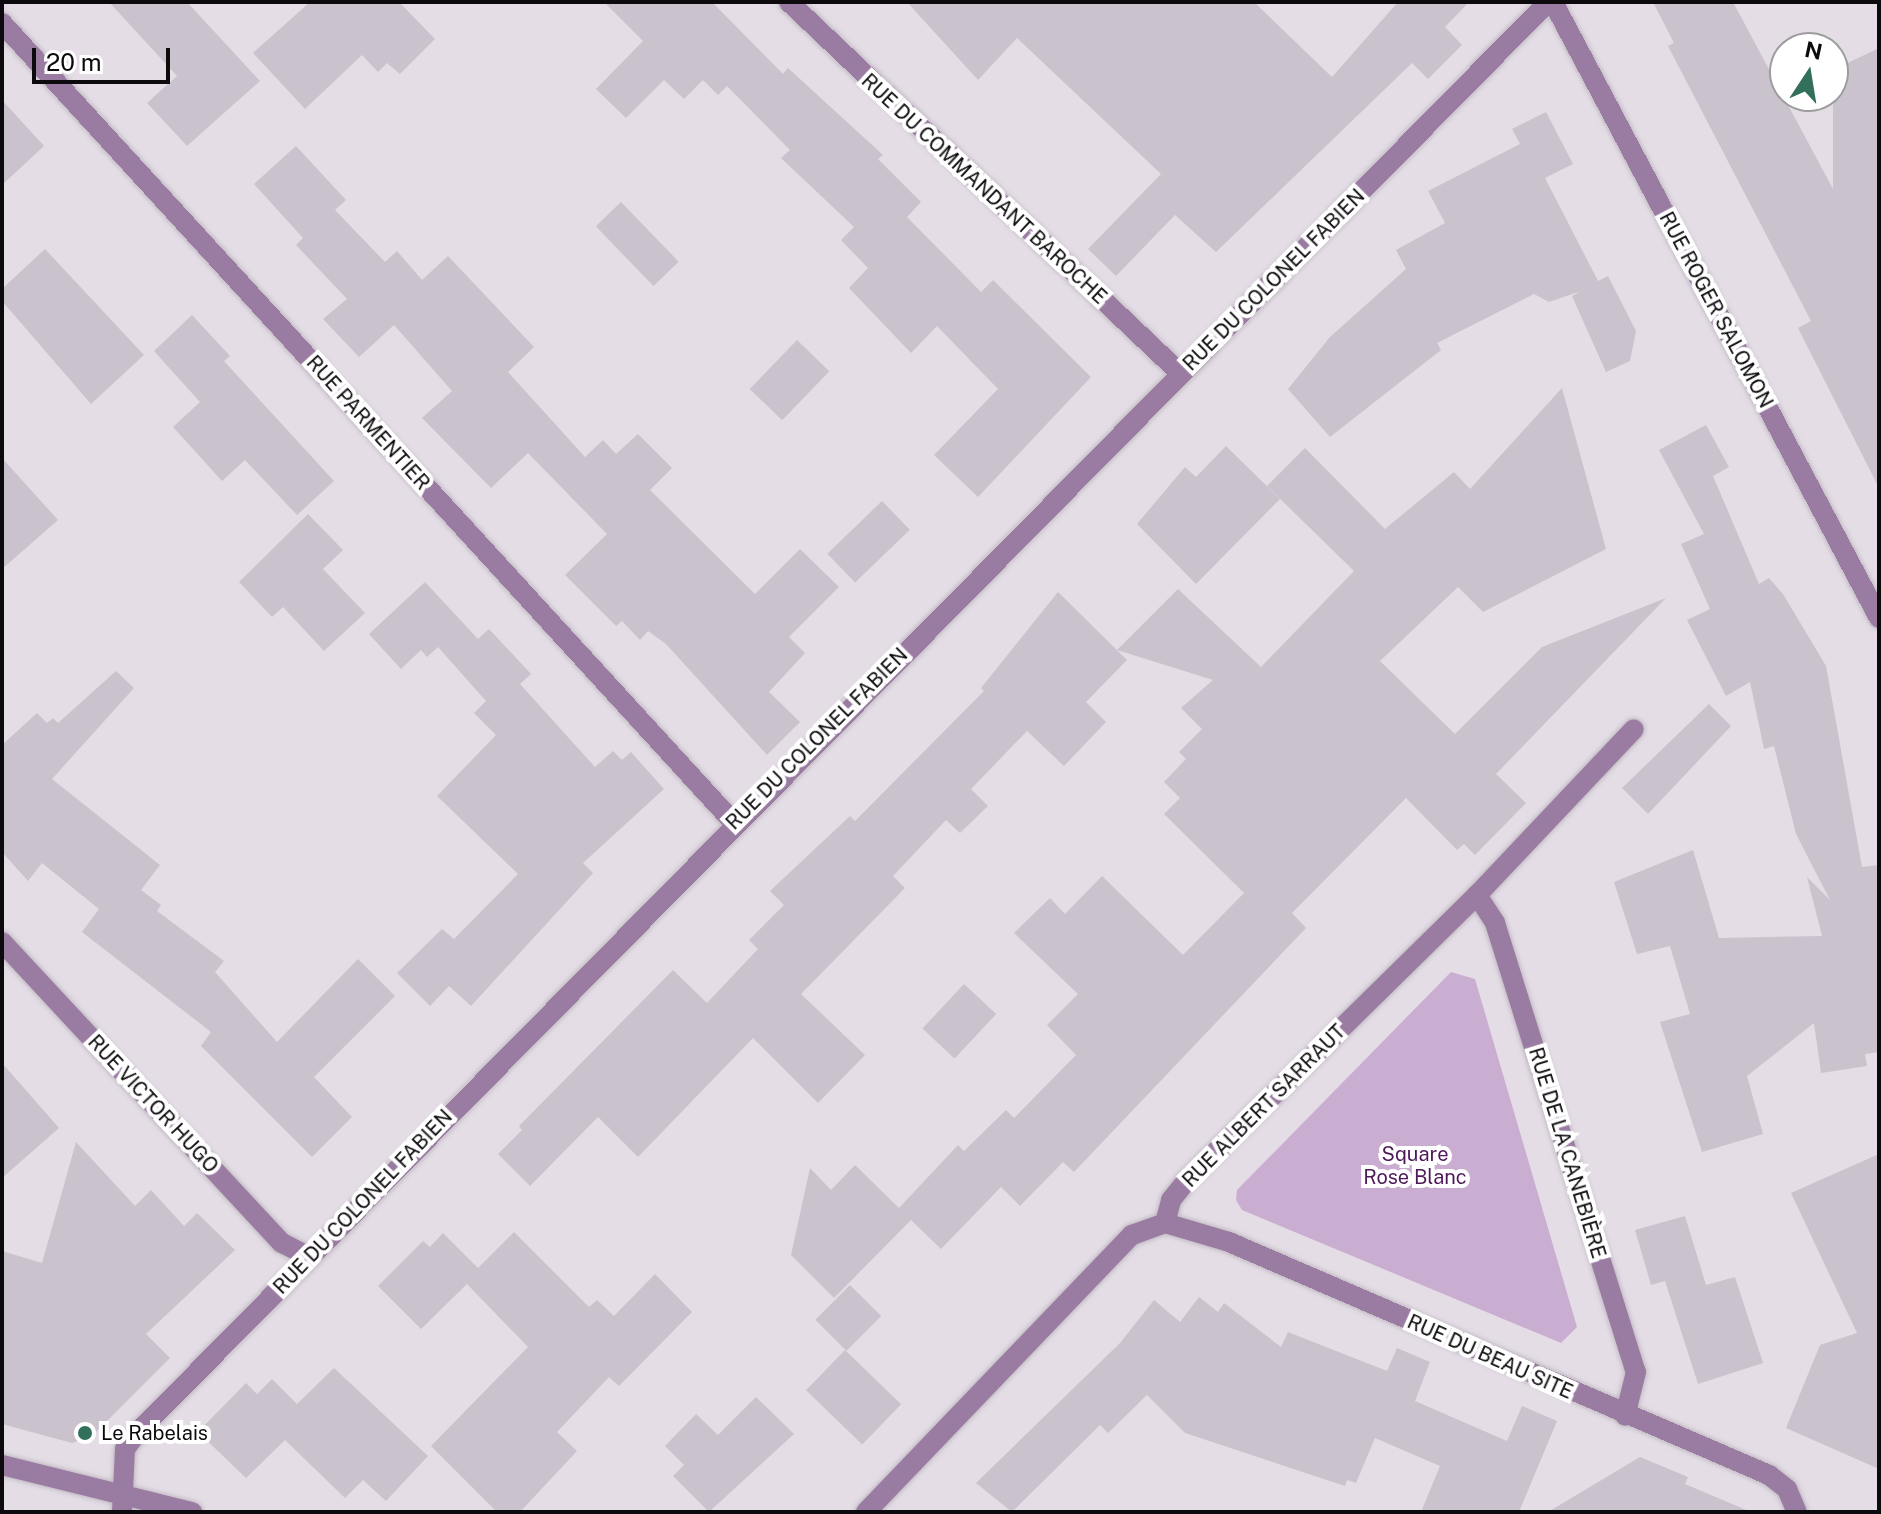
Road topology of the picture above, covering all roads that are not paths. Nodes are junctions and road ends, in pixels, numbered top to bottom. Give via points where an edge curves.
1 (789, 2) edge
2 (1550, 2) edge
3 (2, 23) edge
4 (1181, 374) junction
5 (1879, 618) edge
6 (1634, 729) dead end
7 (734, 823) junction
8 (1477, 895) junction
9 (2, 942) edge
10 (1165, 1223) junction
11 (309, 1257) junction
12 (1625, 1416) junction
13 (2, 1465) edge
14 (122, 1504) edge
15 (192, 1512) edge
16 (866, 1512) edge
17 (1797, 1512) edge

1 - 4 street, RUE DU COMMANDANT BAROCHE
2 - 4 street, RUE DU COLONEL FABIEN
2 - 5 street, RUE ROGER SALOMON
3 - 7 street, RUE PARMENTIER
4 - 7 street, RUE DU COLONEL FABIEN
6 - 8 street, RUE ALBERT SARRAUT
7 - 11 street, RUE DU COLONEL FABIEN
8 - 10 street, RUE ALBERT SARRAUT via 1187,1180 1171,1200
8 - 12 street, RUE DE LA CANEBIÈRE via 1495,923 1636,1372
9 - 11 street, RUE VICTOR HUGO via 282,1243
10 - 12 street, RUE DU BEAU SITE via 1229,1242
10 - 16 street via 1132,1235
11 - 14 street, RUE DU COLONEL FABIEN via 131,1441
12 - 17 street, RUE DU BEAU SITE via 1769,1475 1787,1489
13 - 14 street
14 - 15 street

